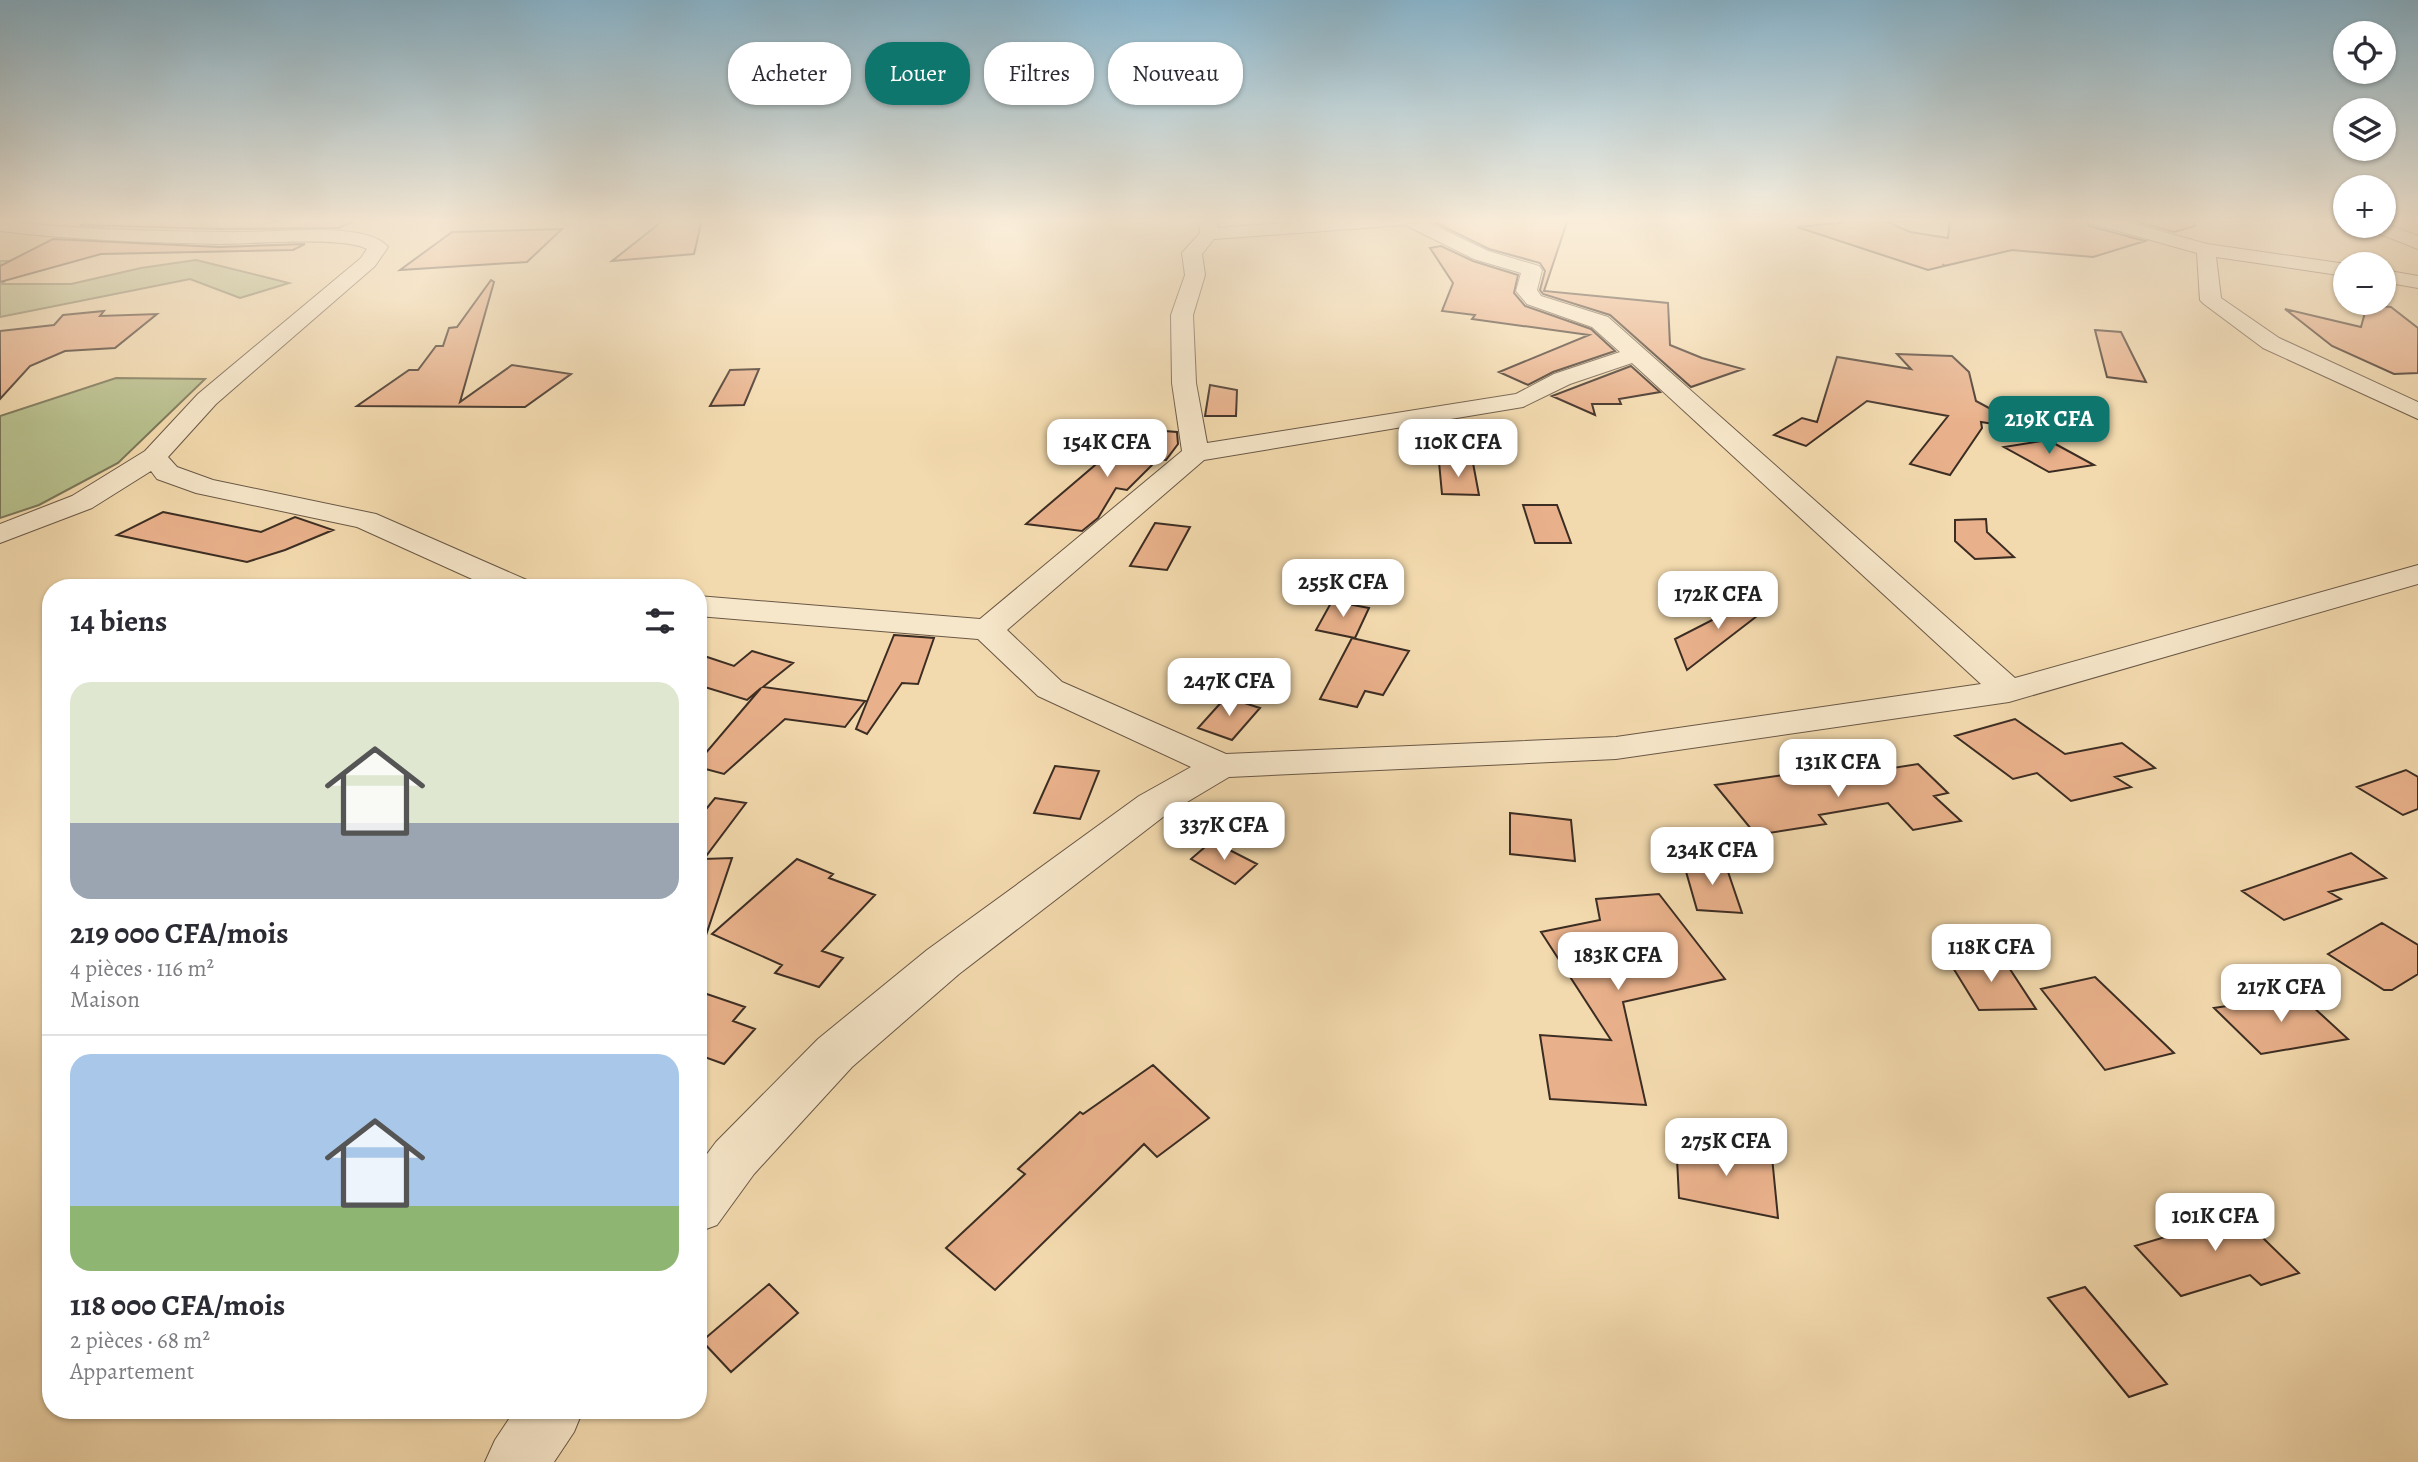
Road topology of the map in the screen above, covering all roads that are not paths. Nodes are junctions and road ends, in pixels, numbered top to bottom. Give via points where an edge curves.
1 (338, 287) edge
2 (1191, 287) edge
3 (1528, 287) edge
4 (2210, 287) edge
5 (1636, 354) junction
6 (2418, 411) edge
7 (1196, 453) junction
8 (154, 457) junction
9 (0, 534) edge
10 (2418, 574) edge
11 (498, 579) edge
12 (707, 607) edge
13 (987, 629) junction
14 (2009, 691) junction
15 (1222, 766) junction
16 (707, 1196) edge
17 (546, 1419) edge
18 (517, 1462) edge

1 - 8 street via 206,399
2 - 7 street via 1182,315 1184,383
3 - 5 street via 1534,300 1600,322
4 - 6 street via 2211,300 2271,343
5 - 7 street via 1562,379 1523,400
5 - 14 street
7 - 13 street
8 - 9 street via 82,502
8 - 11 street via 167,472 206,487 366,520
10 - 14 street
12 - 13 street
13 - 15 street via 1050,689
14 - 15 street via 1616,747
15 - 16 street via 1142,813 943,962 835,1053 735,1158
17 - 18 street

